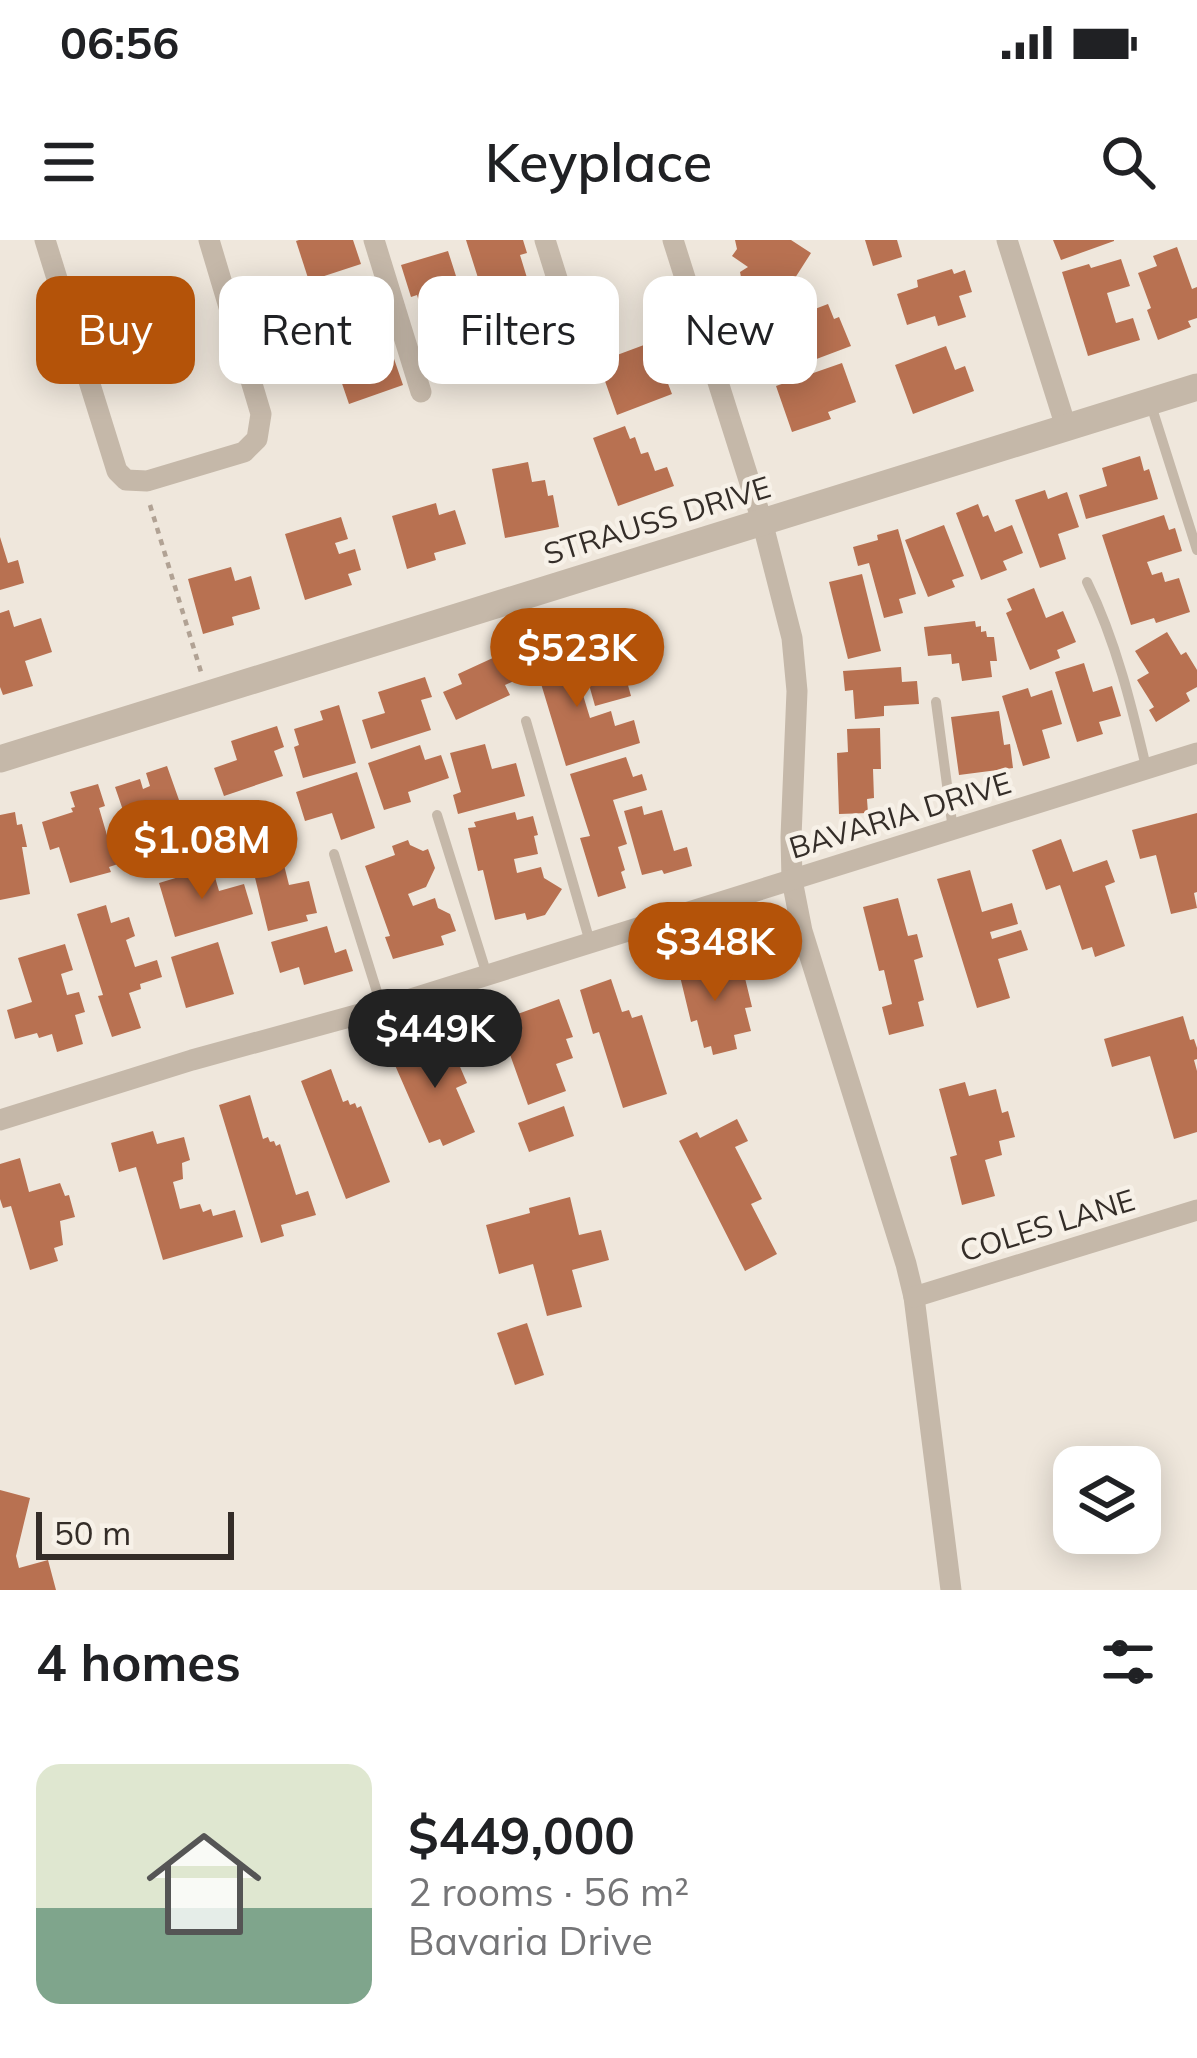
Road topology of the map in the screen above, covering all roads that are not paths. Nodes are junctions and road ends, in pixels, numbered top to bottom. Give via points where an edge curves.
1 (45, 240) edge
2 (209, 240) edge
3 (374, 240) edge
4 (545, 240) edge
5 (673, 240) edge
6 (1007, 240) edge
7 (556, 276) edge
8 (1197, 387) edge
9 (421, 392) dead end
10 (1150, 402) junction
11 (1066, 427) junction
12 (761, 521) junction
13 (1197, 550) edge
14 (1088, 582) dead end
15 (936, 702) dead end
16 (526, 721) dead end
17 (1197, 754) edge
18 (0, 759) edge
19 (1147, 771) junction
20 (437, 815) dead end
21 (953, 830) junction
22 (334, 854) dead end
23 (792, 880) junction
24 (590, 942) junction
25 (487, 975) junction
26 (382, 1008) junction
27 (0, 1120) edge
28 (1197, 1210) edge
29 (914, 1297) junction
30 (951, 1590) edge

1 - 2 street via 117,471 147,482 244,452 257,439 261,414
3 - 9 street
4 - 7 street
5 - 12 street
6 - 11 street
8 - 10 street, STRAUSS DRIVE
10 - 11 street, STRAUSS DRIVE
10 - 13 lane
11 - 12 street, STRAUSS DRIVE
12 - 18 street, STRAUSS DRIVE
12 - 23 street via 792,638
14 - 19 lane
15 - 21 lane
16 - 24 lane
17 - 19 street, BAVARIA DRIVE
19 - 21 street, BAVARIA DRIVE
20 - 25 lane
21 - 23 street, BAVARIA DRIVE
22 - 26 lane
23 - 24 street, BAVARIA DRIVE
23 - 29 street
24 - 25 street, BAVARIA DRIVE
25 - 26 street, BAVARIA DRIVE
26 - 27 street, BAVARIA DRIVE
28 - 29 street, COLES LANE
29 - 30 street

